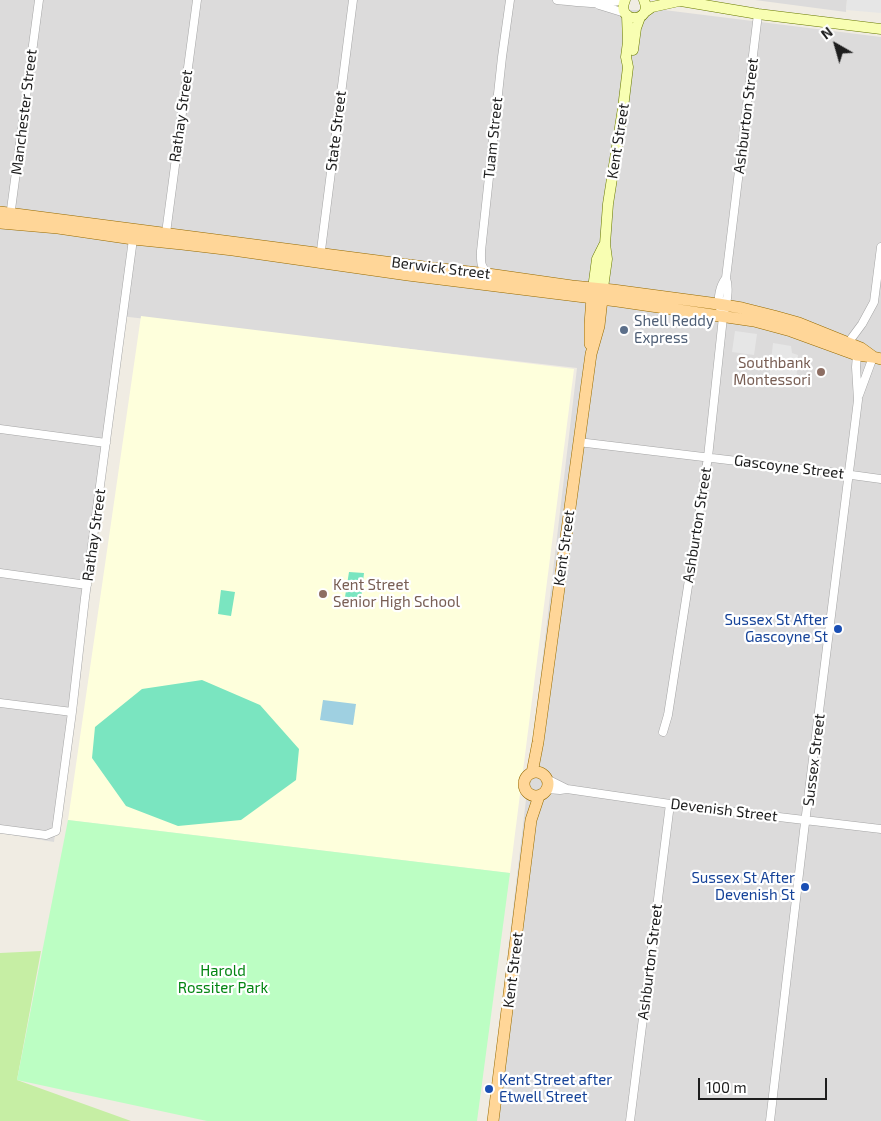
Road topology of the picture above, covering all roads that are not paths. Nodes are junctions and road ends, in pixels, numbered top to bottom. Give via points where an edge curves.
1 (38, 0) edge
2 (197, 0) edge
3 (353, 0) edge
4 (510, 0) edge
5 (557, 0) edge
6 (624, 0) edge
7 (644, 0) edge
8 (677, 1) edge
9 (592, 3) junction
10 (626, 14) junction
11 (642, 14) junction
12 (758, 14) junction
13 (881, 29) edge
14 (628, 68) junction
15 (5, 218) edge
16 (166, 233) junction
17 (133, 239) junction
18 (881, 247) edge
19 (320, 257) junction
20 (488, 274) junction
21 (598, 294) junction
22 (723, 309) junction
23 (848, 343) junction
24 (857, 355) junction
25 (877, 358) edge
26 (858, 400) junction
27 (0, 429) edge
28 (106, 442) junction
29 (578, 442) junction
30 (708, 457) junction
31 (849, 474) junction
32 (881, 479) edge
33 (0, 573) edge
34 (87, 585) junction
35 (0, 703) edge
36 (72, 712) junction
37 (663, 732) dead end
38 (540, 784) junction
39 (670, 804) junction
40 (806, 820) junction
41 (0, 829) edge
42 (881, 830) edge
43 (493, 1121) edge
44 (630, 1121) edge
45 (770, 1121) edge

1 - 15 street, Manchester Street
2 - 16 street, Rathay Street
3 - 19 street, State Street
4 - 20 street, Tuam Street via 481,251 482,268
5 - 9 street
6 - 9 street
6 - 10 main road, Kent Street
7 - 11 main road, Kent Street via 646,6
8 - 11 main road via 652,7
8 - 12 main road
9 - 10 street
10 - 11 main road via 634,18
10 - 14 main road, Kent Street
11 - 14 main road, Kent Street
12 - 13 main road
12 - 22 street, Ashburton Street via 726,278 722,284
14 - 21 main road, Kent Street via 604,244 597,259
15 - 16 main road, Berwick Street
15 - 17 main road, Berwick Street
16 - 19 main road, Berwick Street
17 - 19 main road, Berwick Street
17 - 28 street, Rathay Street
18 - 23 street via 874,302
19 - 20 main road, Berwick Street
19 - 21 main road, Berwick Street
20 - 21 main road, Berwick Street
21 - 22 main road, Berwick Street
21 - 29 main road, Kent Street via 599,326 590,354
22 - 23 main road, Berwick Street via 774,316
22 - 24 main road, Berwick Street
22 - 30 street, Ashburton Street
23 - 25 main road, Berwick Street
24 - 25 main road, Berwick Street
24 - 26 street, Sussex Street
25 - 26 street, Sussex Street
26 - 31 street, Sussex Street
27 - 28 street
28 - 34 street, Rathay Street
29 - 30 street, Gascoyne Street
29 - 38 main road, Kent Street via 538,742
30 - 31 street, Gascoyne Street
30 - 37 street, Ashburton Street
31 - 32 street, Gascoyne Street
31 - 40 street, Sussex Street
33 - 34 street
34 - 36 street, Rathay Street
35 - 36 street
36 - 41 street, Rathay Street via 56,831 46,835
38 - 39 street, Devenish Street via 560,790
38 - 43 main road, Kent Street via 531,820
39 - 40 street, Devenish Street
39 - 44 street, Ashburton Street
40 - 42 street, Devenish Street
40 - 45 street, Sussex Street

